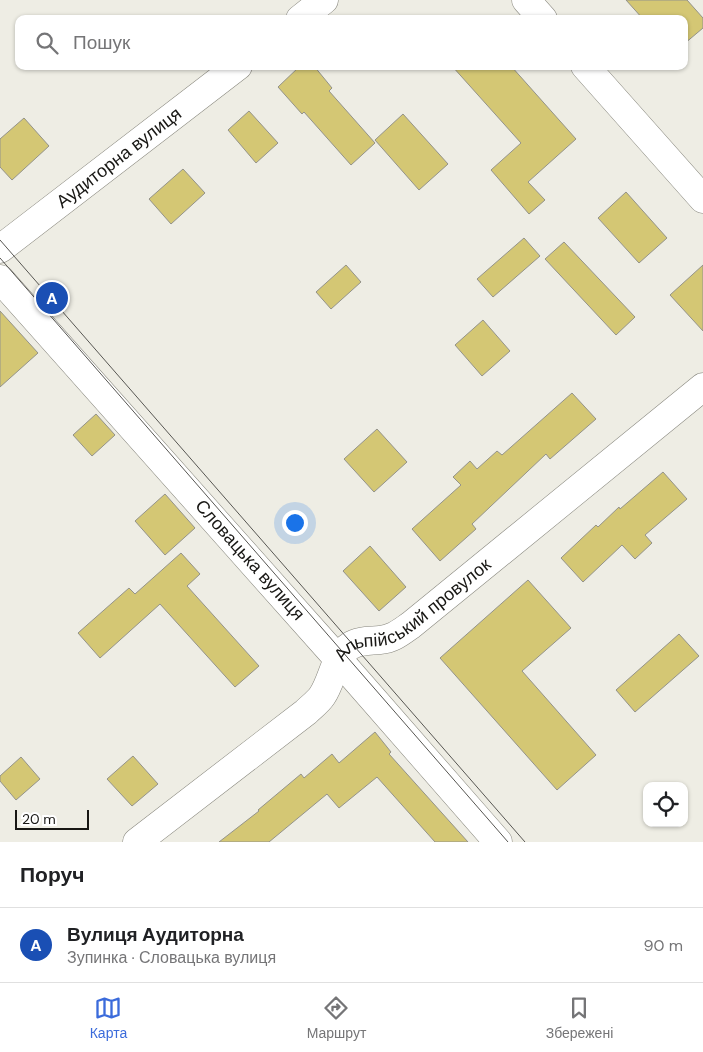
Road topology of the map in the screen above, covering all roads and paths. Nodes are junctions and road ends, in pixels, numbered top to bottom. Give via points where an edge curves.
1 (324, 0) edge
2 (526, 0) edge
3 (305, 15) edge
4 (539, 15) edge
5 (233, 70) edge
6 (589, 70) edge
7 (703, 199) edge
8 (0, 249) edge
9 (0, 279) edge
10 (703, 387) edge
11 (338, 659) junction
12 (138, 842) edge
13 (498, 842) edge

1 - 3 street
2 - 4 street
5 - 8 street, Аудиторна вулиця
6 - 7 street
9 - 11 street, Словацька вулиця
10 - 11 street, Альпійський провулок via 411,625 396,636 351,645
11 - 12 street, Альпійський провулок via 321,697 306,712
11 - 13 street, Словацька вулиця

